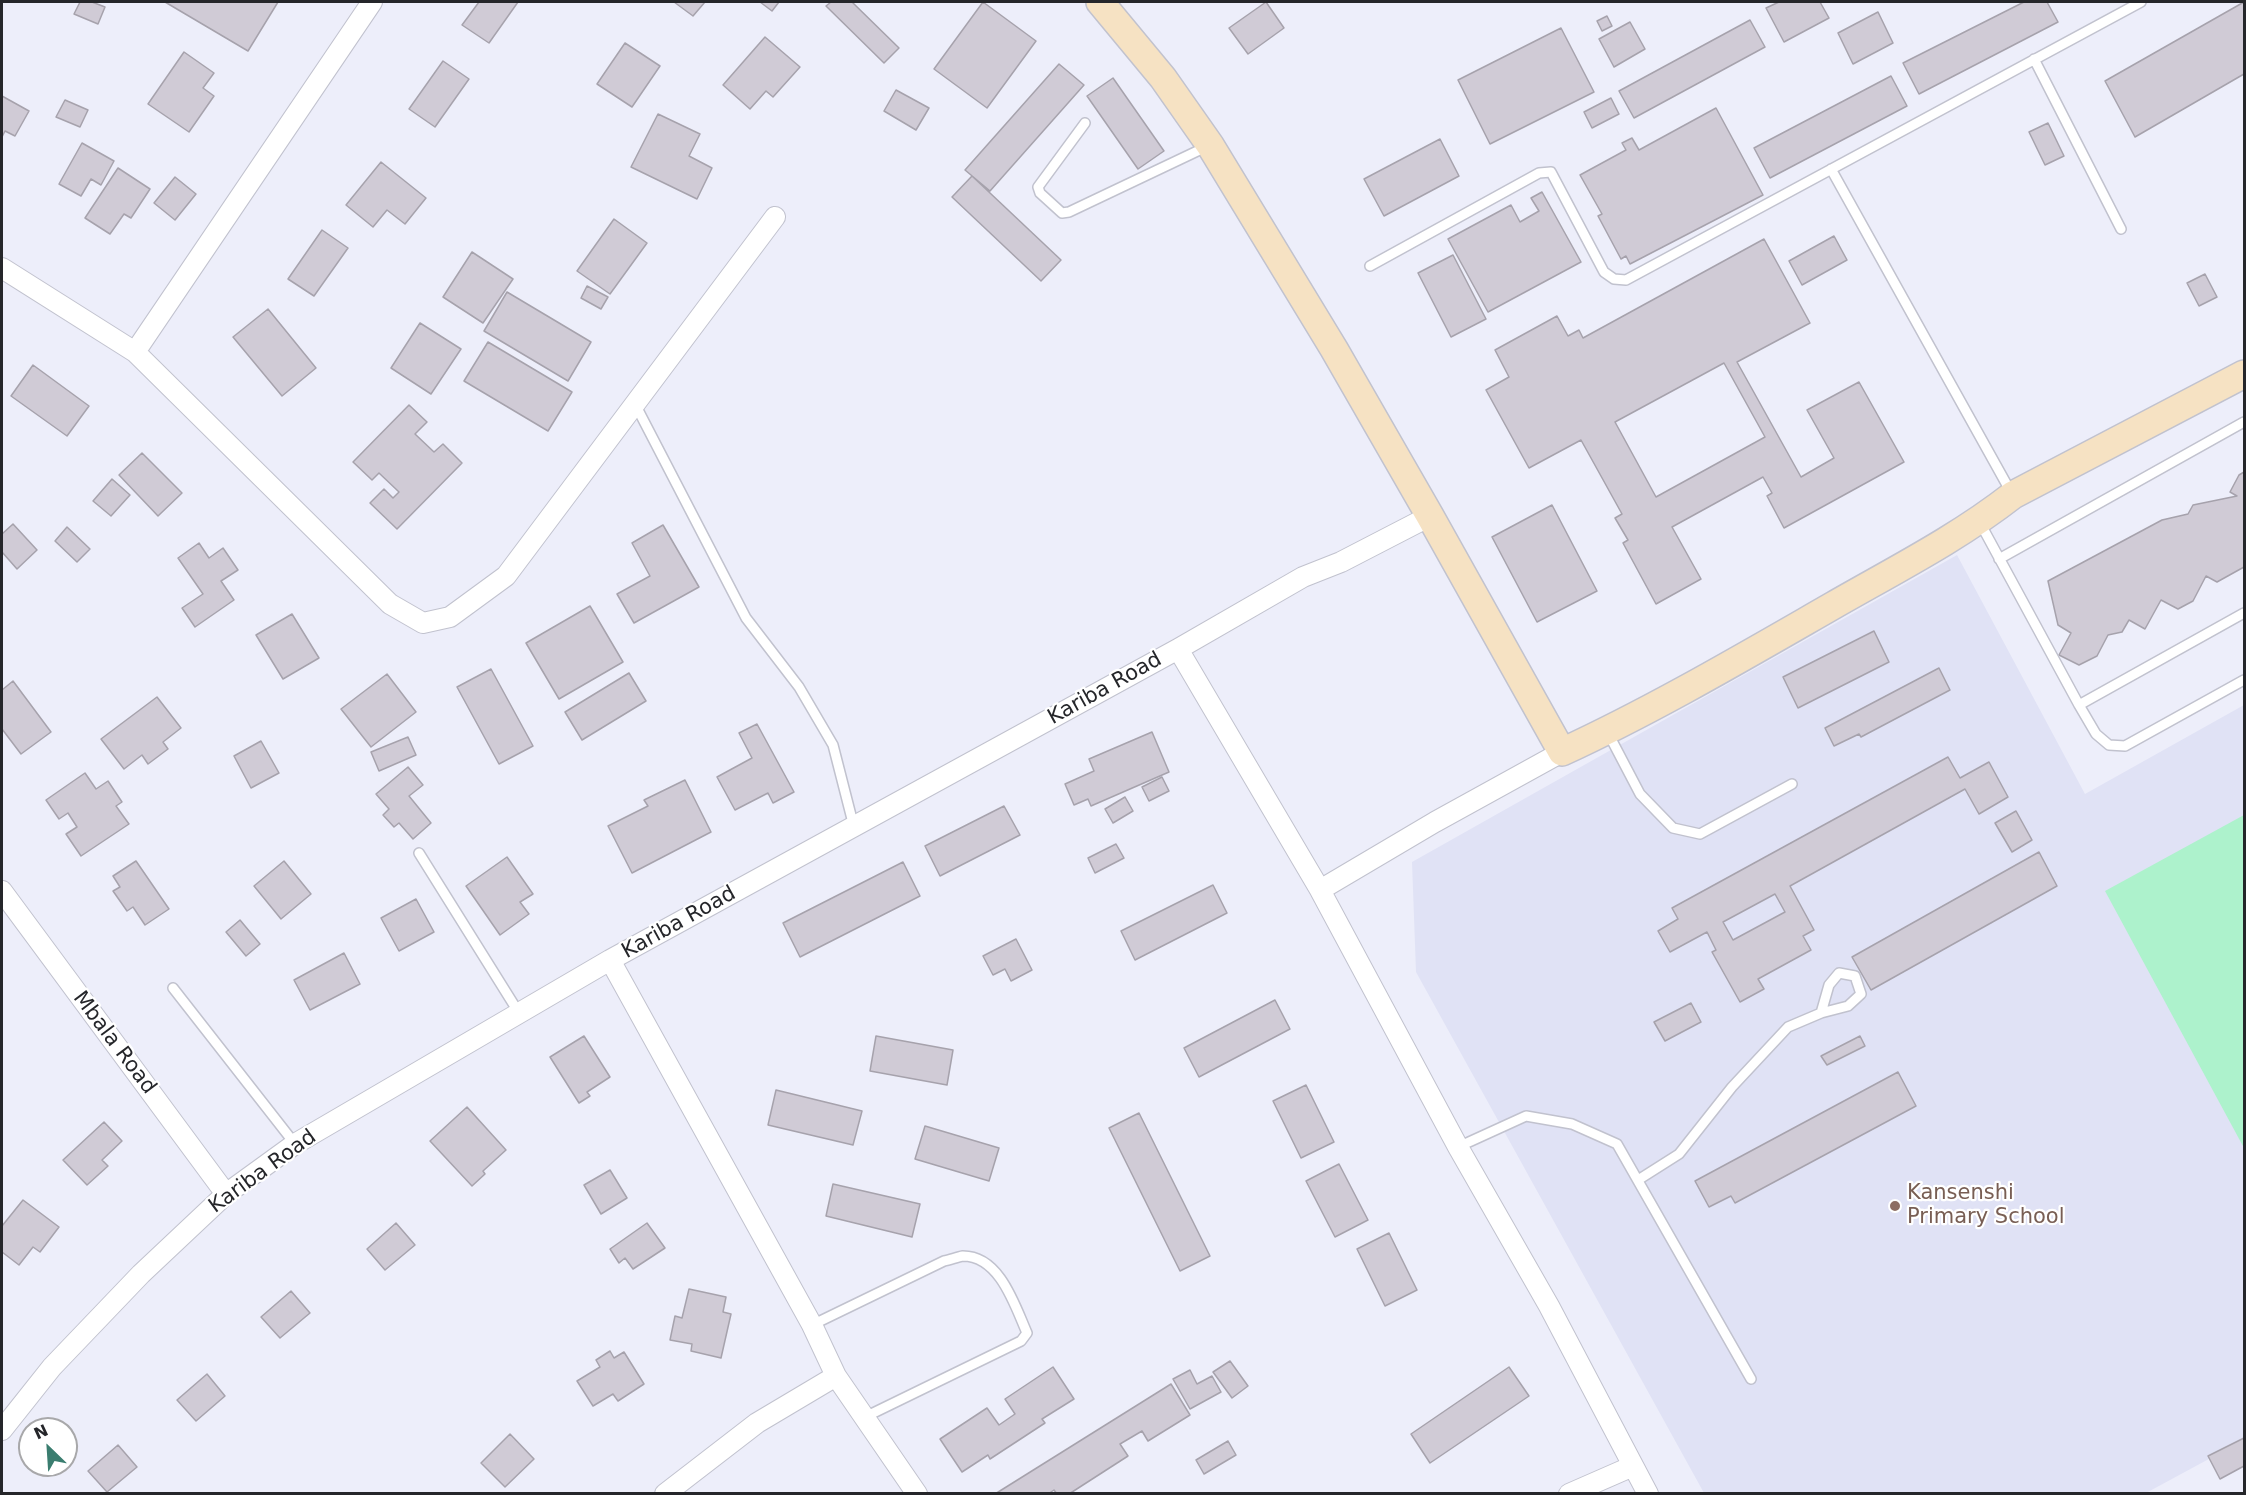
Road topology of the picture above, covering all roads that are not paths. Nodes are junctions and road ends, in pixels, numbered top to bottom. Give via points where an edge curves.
1 (372, 2) edge
2 (1100, 2) edge
3 (2141, 2) edge
4 (2034, 59) junction
5 (1085, 123) dead end
6 (1210, 145) junction
7 (1832, 169) junction
8 (775, 217) dead end
9 (2121, 229) dead end
10 (1370, 266) dead end
11 (2, 268) edge
12 (135, 352) junction
13 (2244, 374) edge
14 (635, 403) junction
15 (2244, 422) edge
16 (2013, 495) junction
17 (1430, 516) junction
18 (1979, 521) junction
19 (1999, 559) junction
20 (2244, 613) edge
21 (1178, 649) junction
22 (2244, 680) edge
23 (2079, 705) junction
24 (1607, 731) junction
25 (1562, 752) junction
26 (1792, 784) dead end
27 (854, 827) junction
28 (418, 853) dead end
29 (1320, 890) junction
30 (2, 891) edge
31 (610, 960) junction
32 (173, 988) dead end
33 (519, 1013) junction
34 (1821, 1013) junction
35 (295, 1144) junction
36 (1458, 1147) junction
37 (1638, 1180) junction
38 (226, 1194) junction
39 (812, 1325) junction
40 (836, 1376) junction
41 (1751, 1379) dead end
42 (865, 1417) junction
43 (2, 1430) edge
44 (1632, 1466) junction
45 (665, 1494) edge
46 (917, 1494) edge
47 (1569, 1494) edge
48 (1648, 1494) edge

1 - 12 street
2 - 6 street
3 - 4 lane
4 - 7 lane
4 - 9 lane
5 - 6 lane via 1038,187 1062,213
6 - 17 street
7 - 10 lane via 1626,280 1614,279 1604,272 1551,172 1539,173
7 - 16 lane
8 - 14 street
11 - 12 street
12 - 14 street via 390,604 423,623 450,617 506,576
13 - 16 street
14 - 27 lane via 746,618 799,687 833,745
15 - 19 lane
16 - 18 street
17 - 21 street, Kariba Road via 1303,578
17 - 25 street
18 - 19 lane
18 - 24 street
19 - 23 lane
20 - 23 lane
21 - 27 street, Kariba Road
21 - 29 street
22 - 23 lane via 2125,746 2109,746 2096,734
24 - 25 street
24 - 26 lane via 1640,794 1673,828 1700,834
25 - 29 street
27 - 31 street, Kariba Road
28 - 33 lane
29 - 36 street
30 - 38 street, Mbala Road
31 - 33 street, Kariba Road
31 - 39 street
32 - 35 lane
33 - 35 street, Kariba Road
34 - 34 lane via 1848,1006 1861,994 1855,976 1839,973 1828,985
34 - 37 lane via 1788,1027 1732,1087 1679,1154
35 - 38 street, Kariba Road
36 - 37 lane via 1526,1116 1572,1124 1617,1144
36 - 44 street via 1549,1306
37 - 41 lane
38 - 43 street, Kariba Road via 141,1274 52,1367
39 - 40 street
39 - 42 lane via 963,1256 995,1270 1006,1286 1027,1333 1025,1337
40 - 42 street
40 - 45 street via 757,1423
42 - 46 street
44 - 47 street
44 - 48 street

